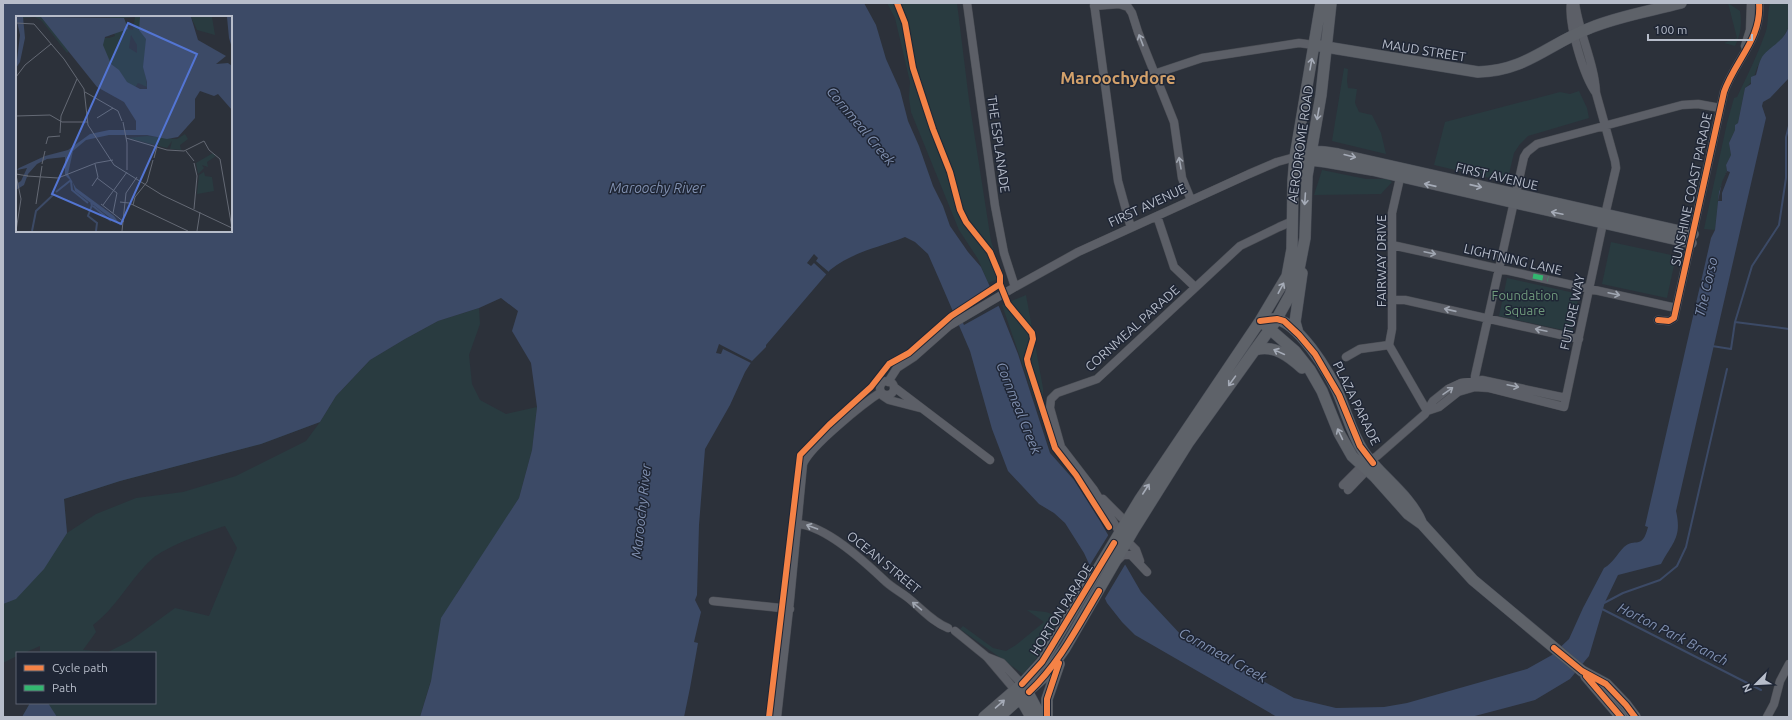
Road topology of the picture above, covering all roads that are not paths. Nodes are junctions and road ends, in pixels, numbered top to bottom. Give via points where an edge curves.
1 (968, 3) edge
2 (1321, 3) edge
3 (1331, 3) edge
4 (1571, 3) edge
5 (1575, 3) edge
6 (1751, 3) edge
7 (1759, 3) edge
8 (1673, 4) edge
9 (1094, 5) edge
10 (1649, 7) edge
11 (1577, 34) junction
12 (1314, 45) junction
13 (1326, 48) junction
14 (1744, 53) junction
15 (1154, 74) junction
16 (1720, 108) junction
17 (1606, 126) junction
18 (1310, 156) junction
19 (1295, 157) junction
20 (1400, 178) junction
21 (1514, 199) junction
22 (1191, 200) junction
23 (1157, 216) junction
24 (1604, 219) junction
25 (1293, 222) junction
26 (1131, 228) junction
27 (1692, 239) junction
28 (1392, 245) junction
29 (1302, 257) junction
30 (1499, 268) junction
31 (1015, 287) junction
32 (1195, 287) junction
33 (1589, 288) junction
34 (1392, 300) junction
35 (1676, 308) junction
36 (1488, 318) junction
37 (1277, 319) junction
38 (1658, 320) dead end
39 (1260, 321) junction
40 (1269, 330) junction
41 (1299, 335) junction
42 (1579, 339) junction
43 (1389, 345) junction
44 (1255, 350) junction
45 (1346, 357) dead end
46 (1475, 383) junction
47 (891, 384) junction
48 (1319, 385) junction
49 (882, 394) junction
50 (1566, 398) junction
51 (921, 408) junction
52 (1427, 411) junction
53 (990, 460) dead end
54 (1370, 463) junction
55 (1346, 487) dead end
56 (1095, 491) junction
57 (1126, 522) junction
58 (798, 524) junction
59 (1116, 539) junction
60 (1128, 542) junction
61 (1120, 557) junction
62 (713, 601) dead end
63 (790, 608) junction
64 (1085, 614) junction
65 (1069, 617) junction
66 (1065, 648) junction
67 (1789, 664) edge
68 (1582, 671) junction
69 (1022, 691) junction
70 (777, 717) edge
71 (984, 717) edge
72 (999, 717) edge
73 (1030, 717) edge
74 (1041, 717) edge
75 (1047, 717) edge
76 (1621, 717) edge
77 (1635, 717) edge
78 (1767, 717) edge

1 - 31 street, THE ESPLANADE via 995,206 1004,253
2 - 12 main road, AERODROME ROAD
3 - 13 main road, AERODROME ROAD
4 - 11 street via 1570,21
5 - 11 street
6 - 14 street, SUNSHINE COAST PARADE via 1750,30
7 - 14 street, SUNSHINE COAST PARADE via 1754,38
8 - 10 main road, MAUD STREET
15 -> 9 street via 1130,10 1119,4
9 - 26 street via 1118,181
10 - 11 main road, MAUD STREET
11 - 13 main road, MAUD STREET via 1524,63 1493,72 1478,72
11 - 17 street, FUTURE WAY via 1596,84 1596,93
12 - 13 main road, MAUD STREET
12 - 15 street, MAUD STREET via 1299,43 1211,56
19 -> 12 main road, AERODROME ROAD
13 -> 18 main road, AERODROME ROAD via 1321,96
14 - 16 street, SUNSHINE COAST PARADE via 1727,85
22 -> 15 street via 1182,178 1174,122
16 - 17 street via 1690,103
16 - 27 street, SUNSHINE COAST PARADE
17 - 21 street via 1537,144 1524,157
17 - 24 street, FUTURE WAY via 1616,168
18 - 19 main road, FIRST AVENUE
18 - 20 main road, FIRST AVENUE via 1326,162
18 -> 21 main road, FIRST AVENUE via 1338,154
18 -> 29 main road, AERODROME ROAD via 1306,181
19 - 22 street, FIRST AVENUE via 1272,164
19 - 25 main road, AERODROME ROAD
21 -> 20 main road, FIRST AVENUE
20 - 28 street, FAIRWAY DRIVE via 1392,212
21 - 24 main road, FIRST AVENUE
21 - 30 street
22 - 23 street, FIRST AVENUE
23 - 26 street, FIRST AVENUE
23 - 32 street via 1174,267
24 - 27 main road, FIRST AVENUE
24 - 33 street, FUTURE WAY
25 - 32 street, CORNMEAL PARADE via 1244,243
39 -> 25 main road, AERODROME ROAD via 1287,276
26 - 31 street, FIRST AVENUE via 1078,252
27 - 35 street, SUNSHINE COAST PARADE
28 -> 30 street, LIGHTNING LANE
28 - 34 street, FAIRWAY DRIVE
29 - 37 main road, AERODROME ROAD via 1292,289
29 - 41 main road via 1302,284 1295,322
30 - 33 street, LIGHTNING LANE
30 - 36 street
31 - 47 street, FIRST AVENUE via 944,330 914,358 899,367
32 - 56 street, CORNMEAL PARADE via 1097,379 1057,393 1050,401 1061,446
33 -> 35 street, LIGHTNING LANE
33 - 42 street, FUTURE WAY
36 -> 34 street via 1405,300
34 - 43 street, FAIRWAY DRIVE
35 - 38 street, SUNSHINE COAST PARADE via 1674,318 1669,321
42 -> 36 street
36 - 46 street
37 - 39 main road
37 - 40 main road, AERODROME ROAD
37 - 41 main road, PLAZA PARADE via 1286,322
39 - 40 main road, PLAZA PARADE
57 -> 39 main road, HORTON PARADE
40 - 44 main road, HORTON PARADE
40 - 48 main road, PLAZA PARADE via 1299,356
41 - 54 main road, PLAZA PARADE via 1315,354 1333,383 1353,432
42 - 50 street, FUTURE WAY
43 - 45 street via 1360,349
43 - 52 street
48 -> 44 main road via 1301,366 1284,354 1269,348
44 -> 60 main road, HORTON PARADE via 1188,443
46 -> 50 street via 1482,380
46 - 50 street, FUTURE WAY via 1564,407
46 - 52 street via 1461,383 1448,390 1433,401
47 - 49 street via 890,394
47 - 49 street via 881,383
47 - 51 street
54 -> 48 main road, PLAZA PARADE via 1347,448
49 - 51 street via 889,400
49 - 58 street via 860,406 805,460
51 - 53 street
52 - 54 street
54 - 55 street
54 - 68 main road, PLAZA PARADE via 1408,514 1422,524 1473,580
56 - 57 street, CORNMEAL PARADE
56 - 59 street, CORNMEAL PARADE
57 - 59 main road, HORTON PARADE
57 - 60 main road
58 - 63 street
69 -> 58 street, OCEAN STREET via 987,657 916,606 826,533 812,526
59 - 60 main road
59 - 65 main road, HORTON PARADE
60 - 61 main road, HORTON PARADE
60 - 61 street via 1136,550 1144,569 1132,555
61 - 64 main road, HORTON PARADE
62 - 63 street
63 - 70 street
64 - 65 main road
64 - 66 main road, HORTON PARADE
65 - 69 main road, HORTON PARADE
66 - 69 main road, HORTON PARADE via 1046,675
66 - 75 main road via 1049,692
67 - 78 street
68 - 76 main road, PLAZA PARADE
68 - 77 main road, PLAZA PARADE via 1606,684
71 -> 69 main road
69 - 72 main road
69 - 73 main road
69 - 74 main road

